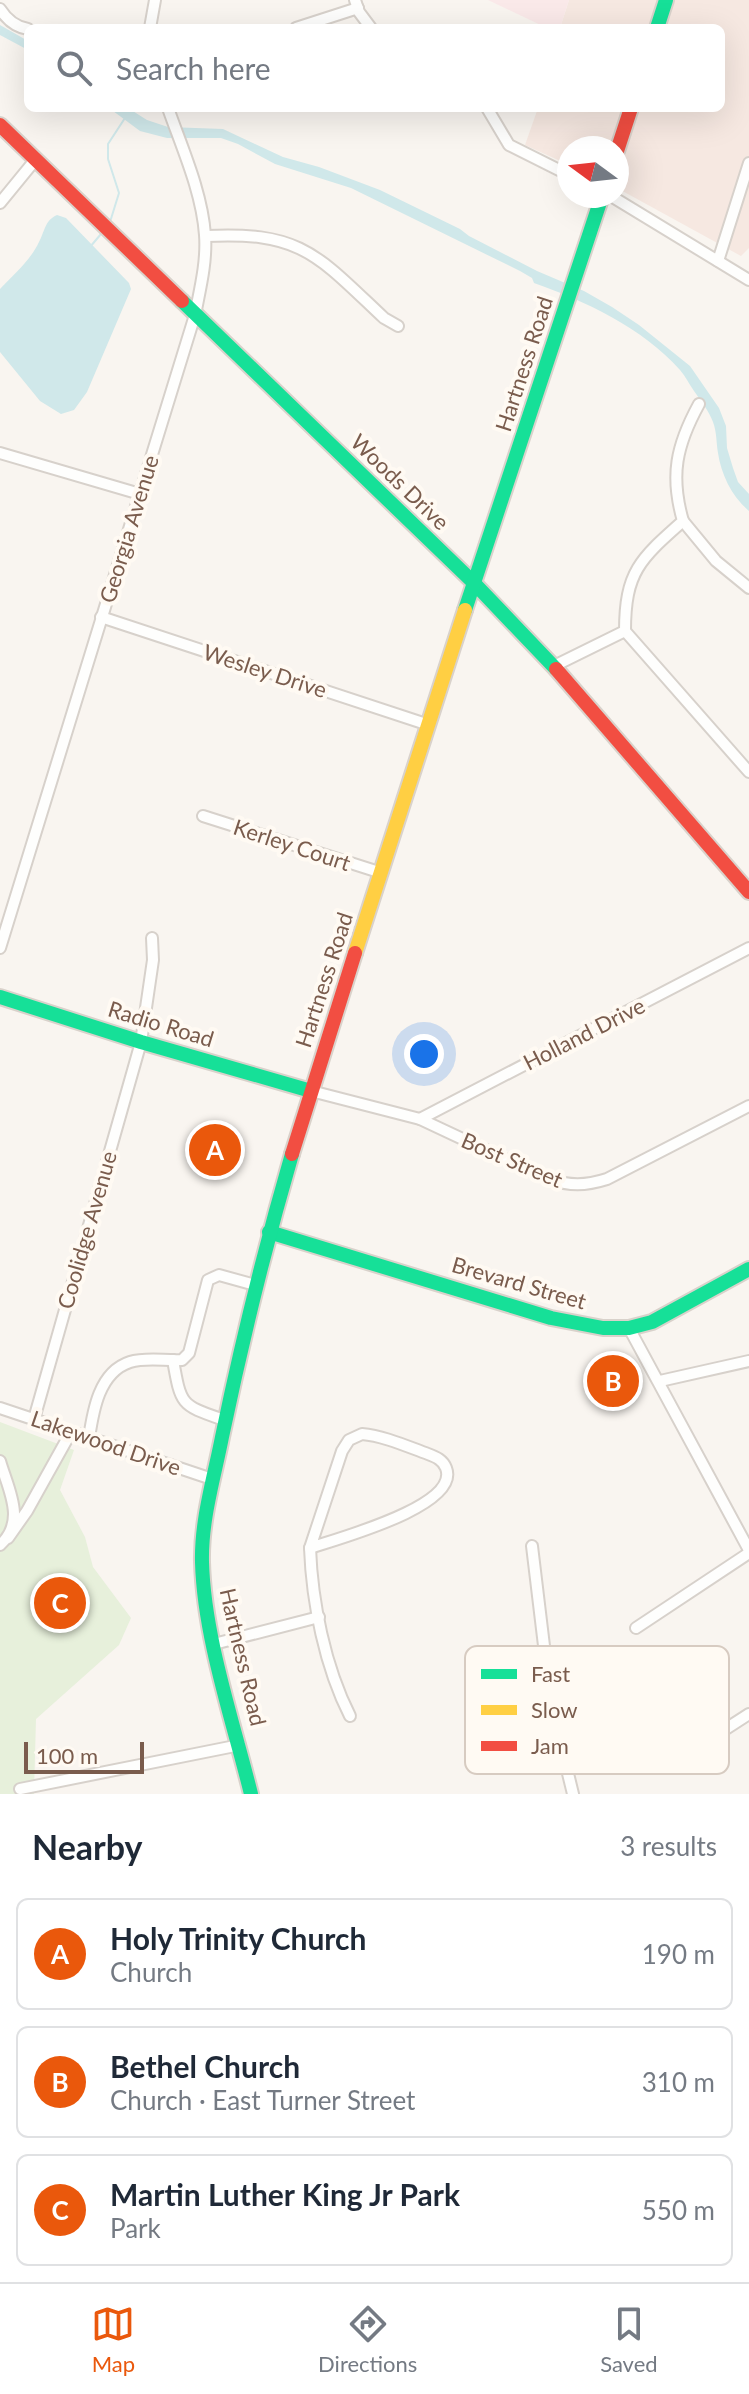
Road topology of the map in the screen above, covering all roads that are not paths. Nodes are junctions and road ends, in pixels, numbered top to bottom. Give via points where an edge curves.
1 (155, 0) edge
2 (666, 0) edge
3 (356, 4) edge
4 (0, 9) edge
5 (151, 24) edge
6 (306, 24) edge
7 (368, 24) edge
8 (658, 24) edge
9 (24, 28) edge
10 (169, 112) edge
11 (489, 112) edge
12 (630, 112) edge
13 (0, 125) edge
14 (622, 136) edge
15 (36, 159) junction
16 (749, 163) edge
17 (557, 169) edge
18 (0, 203) edge
19 (629, 207) edge
20 (598, 208) edge
21 (206, 236) junction
22 (718, 261) junction
23 (749, 280) edge
24 (195, 315) junction
25 (398, 326) dead end
26 (699, 404) dead end
27 (0, 453) edge
28 (140, 494) junction
29 (683, 521) junction
30 (474, 583) junction
31 (749, 588) edge
32 (101, 617) junction
33 (625, 631) junction
34 (554, 666) junction
35 (429, 725) junction
36 (749, 772) edge
37 (203, 816) dead end
38 (382, 873) junction
39 (749, 892) edge
40 (152, 938) dead end
41 (0, 948) edge
42 (749, 948) edge
43 (0, 997) edge
44 (141, 1042) junction
45 (311, 1091) junction
46 (749, 1106) edge
47 (420, 1119) junction
48 (269, 1232) junction
49 (749, 1269) edge
50 (255, 1285) junction
51 (629, 1328) junction
52 (173, 1360) junction
53 (749, 1361) edge
54 (660, 1381) junction
55 (0, 1408) edge
56 (34, 1419) junction
57 (224, 1420) junction
58 (71, 1432) junction
59 (89, 1438) junction
60 (0, 1461) edge
61 (212, 1479) junction
62 (8, 1488) junction
63 (35, 1496) junction
64 (4, 1541) edge
65 (532, 1546) dead end
66 (310, 1548) junction
67 (749, 1551) edge
68 (319, 1617) junction
69 (636, 1628) dead end
70 (214, 1644) junction
71 (544, 1646) edge
72 (749, 1714) edge
73 (350, 1716) dead end
74 (729, 1727) edge
75 (240, 1745) junction
76 (568, 1774) edge
77 (20, 1789) dead end
78 (251, 1794) edge
79 (573, 1794) edge

1 - 5 street
2 - 8 street
3 - 6 street
3 - 7 street
4 - 9 street via 7,20
10 - 21 street, Georgia Avenue
11 - 17 street via 509,145
12 - 14 street
13 - 15 street, Woods Drive
15 - 18 street
15 - 24 street, Woods Drive
16 - 22 street
19 - 22 street
20 - 30 street, Hartness Road
21 - 24 street, Georgia Avenue
21 - 25 street via 267,237 312,253
22 - 23 street
24 - 28 street, Georgia Avenue
24 - 30 street, Woods Drive
26 - 29 street via 675,468
27 - 28 street
28 - 32 street, Georgia Avenue
29 - 31 street via 716,561
29 - 33 street via 648,551 630,582
30 - 34 street, Woods Drive
30 - 35 street, Hartness Road
32 - 35 street, Wesley Drive
32 - 41 street, Georgia Avenue
33 - 34 street
33 - 36 street
34 - 39 street, Woods Drive
35 - 38 street, Hartness Road
37 - 38 street, Kerley Court
38 - 45 street, Hartness Road
40 - 44 street, Coolidge Avenue
42 - 47 street, Holland Drive
43 - 44 street, Radio Road
44 - 45 street, Radio Road
44 - 56 street, Coolidge Avenue
45 - 47 street, Bost Street
45 - 48 street, Hartness Road
46 - 47 street, Bost Street via 588,1185 548,1179
48 - 50 street, Hartness Road
48 - 51 street, Brevard Street via 564,1321
49 - 51 street, Brevard Street via 652,1322
50 - 52 street via 211,1277 189,1353
50 - 57 street, Hartness Road
51 - 54 street
52 - 57 street via 184,1403
52 - 59 street via 122,1366 95,1401
53 - 54 street
54 - 67 street
55 - 56 street, Lakewood Drive
56 - 58 street, Lakewood Drive
57 - 61 street, Hartness Road
58 - 59 street, Lakewood Drive
58 - 63 street
59 - 61 street, Lakewood Drive
60 - 62 street
61 - 70 street, Hartness Road via 202,1562
62 - 63 street
62 - 64 street via 15,1509
63 - 64 street
65 - 71 street
66 - 66 street via 403,1516 447,1485 444,1463 375,1436 349,1440 332,1474
66 - 68 street
67 - 69 street
68 - 70 street
68 - 73 street via 338,1692
70 - 75 street, Hartness Road
72 - 74 street
75 - 77 street
75 - 78 street, Hartness Road
76 - 79 street

